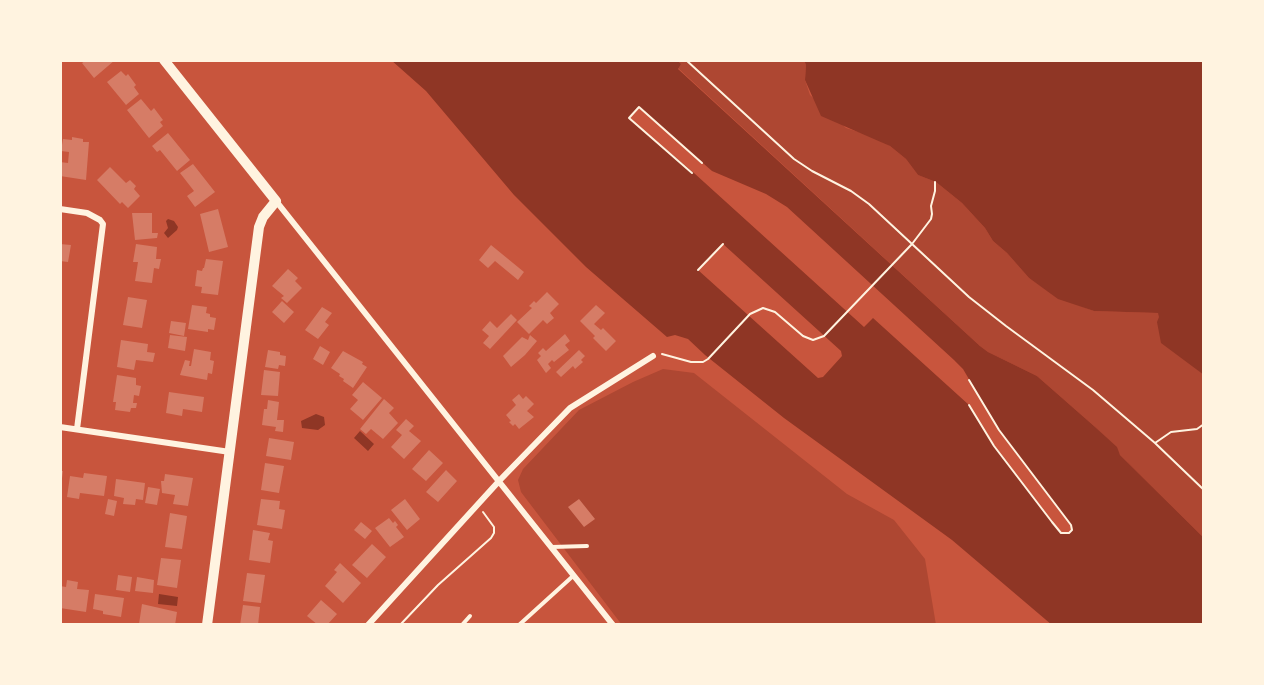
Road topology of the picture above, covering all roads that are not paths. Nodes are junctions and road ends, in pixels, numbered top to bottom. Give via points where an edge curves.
1 (164, 60) edge
2 (276, 201) junction
3 (60, 208) edge
4 (653, 356) road end
5 (60, 427) edge
6 (77, 429) junction
7 (230, 452) junction
8 (500, 480) junction
9 (587, 546) dead end
10 (551, 547) junction
11 (574, 575) junction
12 (470, 616) dead end
13 (207, 625) edge
14 (368, 625) edge
15 (462, 625) edge
16 (519, 625) edge
17 (613, 625) edge

1 - 2 main road
2 - 7 main road via 259,227
2 - 8 street
3 - 6 street via 87,213 103,224
4 - 8 street via 570,408
5 - 6 street
6 - 7 street
7 - 13 main road
8 - 10 street
8 - 14 street
9 - 10 lane
10 - 11 street
11 - 16 lane
11 - 17 street
12 - 15 lane

